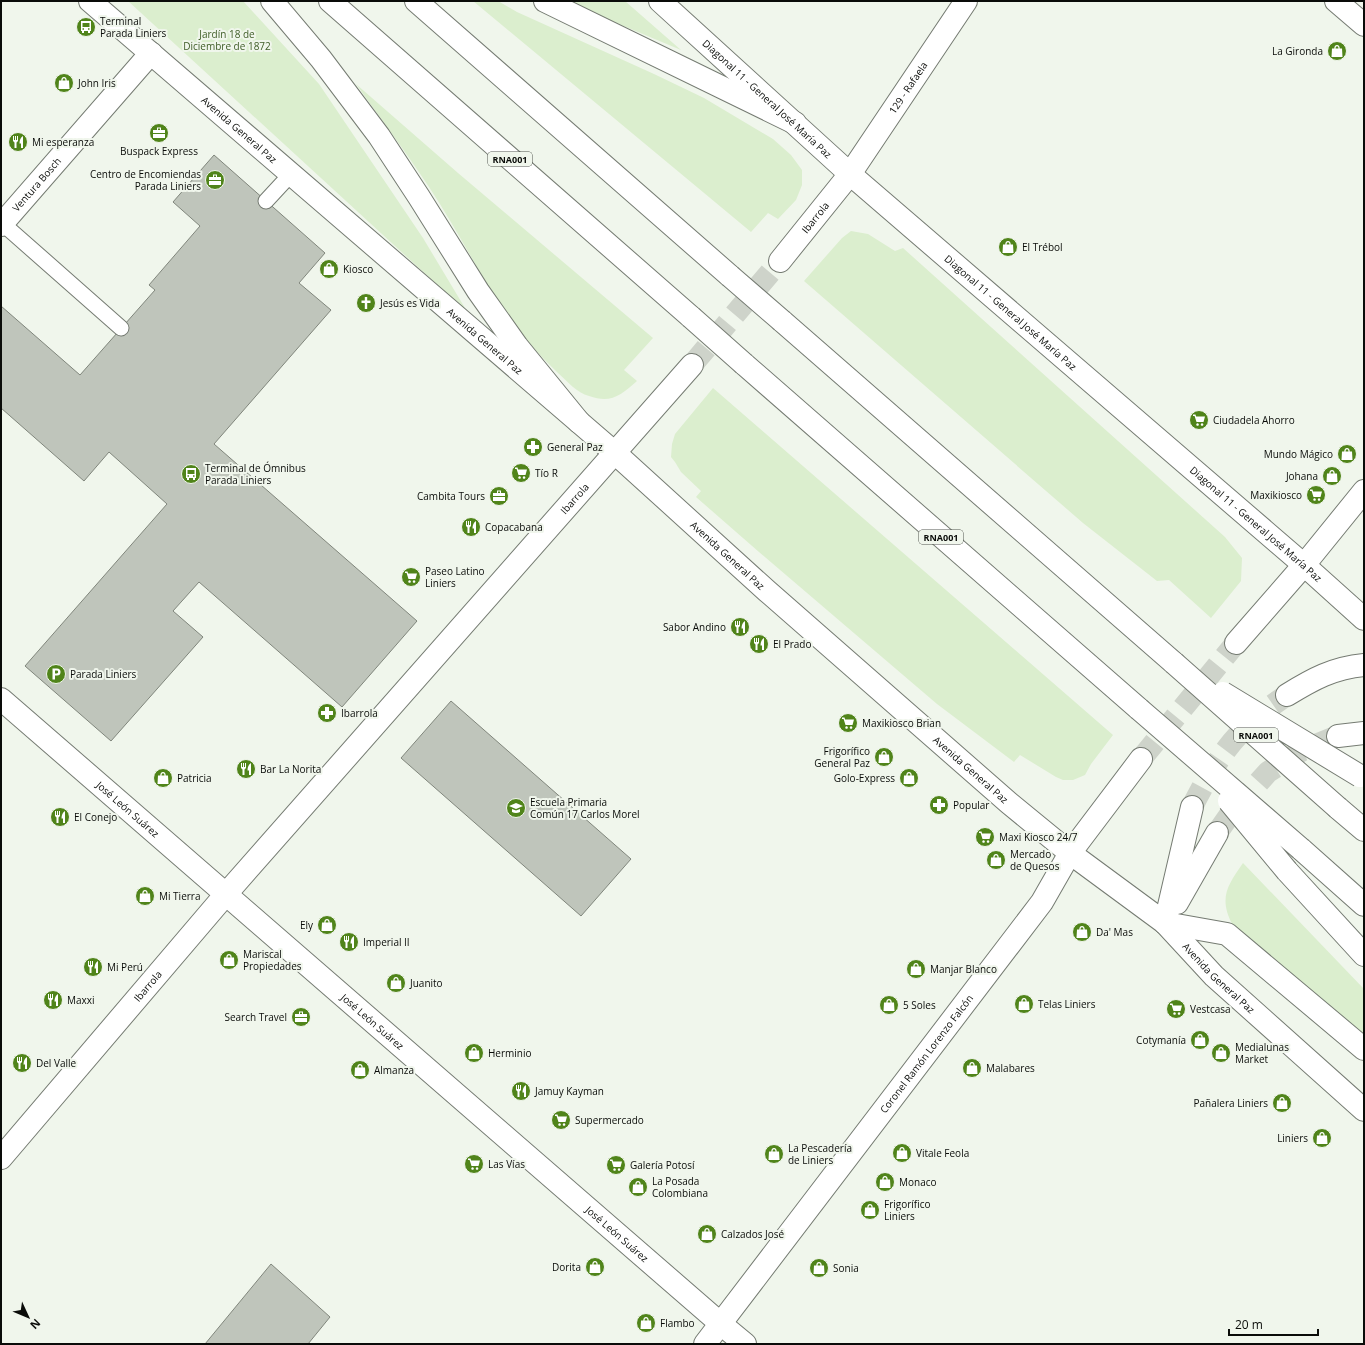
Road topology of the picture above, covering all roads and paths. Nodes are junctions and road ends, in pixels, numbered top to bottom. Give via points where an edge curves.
1 (90, 1) edge
2 (272, 1) edge
3 (330, 1) edge
4 (416, 1) edge
5 (545, 1) edge
6 (660, 1) edge
7 (966, 1) edge
8 (1336, 1) edge
9 (1364, 25) edge
10 (151, 53) junction
11 (795, 123) junction
12 (291, 174) junction
13 (850, 174) junction
14 (266, 202) dead end
15 (2, 224) edge
16 (780, 261) tunnel mouth
17 (121, 328) dead end
18 (692, 365) tunnel mouth
19 (579, 422) junction
20 (614, 453) junction
21 (1364, 491) edge
22 (1304, 565) junction
23 (1364, 619) edge
24 (1236, 643) tunnel mouth
25 (1172, 661) junction
26 (1364, 665) edge
27 (1287, 695) tunnel mouth
28 (1, 699) edge
29 (1364, 733) edge
30 (1338, 736) tunnel mouth
31 (1190, 753) junction
32 (1141, 759) tunnel mouth
33 (1362, 778) edge
34 (1192, 807) tunnel mouth
35 (1364, 830) edge
36 (1217, 833) tunnel mouth
37 (1070, 853) junction
38 (226, 894) junction
39 (1364, 904) edge
40 (1165, 923) junction
41 (1364, 956) edge
42 (1364, 1048) edge
43 (1364, 1110) edge
44 (1, 1158) edge
45 (721, 1324) junction
46 (705, 1344) edge
47 (745, 1344) edge

1 - 10 main road, Avenida General Paz
2 - 19 main road via 321,59 379,136 478,291 517,346
3 - 31 main road, RNA001, bridge
4 - 25 main road, RNA001, bridge
5 - 11 main road
6 - 11 main road, Diagonal 11 - General José María Paz
7 - 13 main road, 129 - Rafaela
8 - 9 main road
10 - 12 main road, Avenida General Paz
10 - 15 main road, Ventura Bosch
11 - 13 main road, Diagonal 11 - General José María Paz
12 - 14 lane
12 - 19 main road, Avenida General Paz
13 - 16 main road, Ibarrola
13 - 22 main road, Diagonal 11 - General José María Paz
15 - 17 lane
18 - 20 main road, Ibarrola
19 - 20 main road, Avenida General Paz
20 - 37 main road, Avenida General Paz via 767,591 1009,803
20 - 38 main road, Ibarrola
21 - 22 main road
22 - 23 main road, Diagonal 11 - General José María Paz
22 - 24 main road
25 - 33 main road, bridge
25 - 35 main road, RNA001, bridge
26 - 27 main road via 1349,666 1316,677
28 - 38 main road, José León Suárez
29 - 30 main road
31 - 39 main road, RNA001, bridge
31 - 41 main road, bridge via 1286,871
32 - 37 main road, Coronel Ramón Lorenzo Falcón
34 - 40 main road
36 - 40 main road
37 - 40 main road, Avenida General Paz
37 - 45 main road, Coronel Ramón Lorenzo Falcón via 1042,902
38 - 44 main road, Ibarrola
38 - 45 main road, José León Suárez
40 - 42 main road via 1227,934
40 - 43 main road, Avenida General Paz via 1214,976
45 - 46 main road, Coronel Ramón Lorenzo Falcón
45 - 47 main road, José León Suárez

